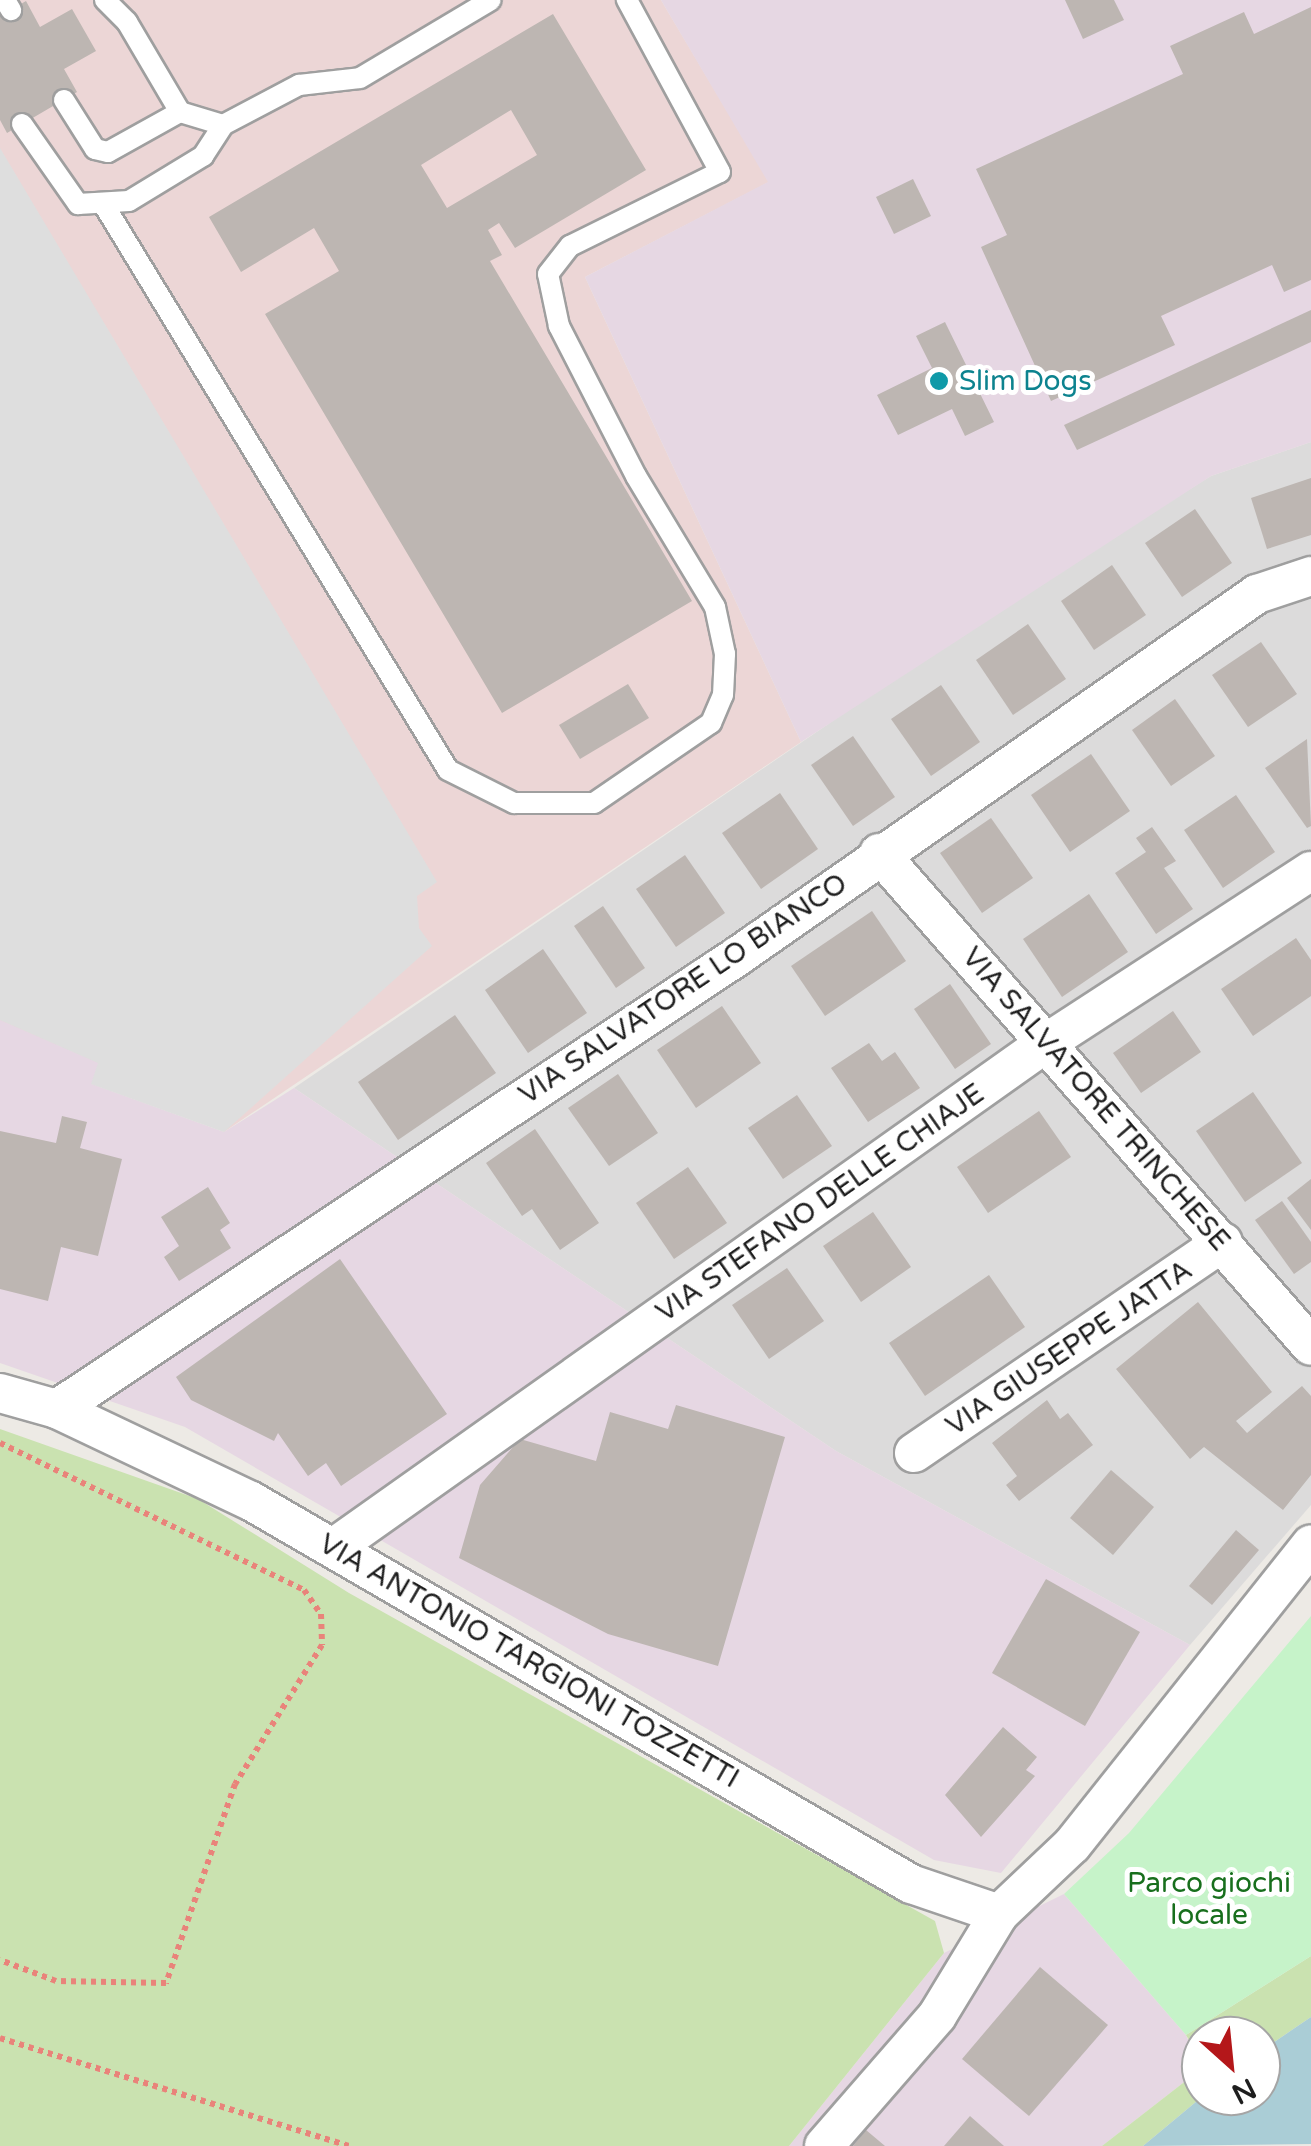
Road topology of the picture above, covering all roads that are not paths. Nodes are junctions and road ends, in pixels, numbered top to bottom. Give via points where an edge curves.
1 (105, 0) edge
2 (491, 0) edge
3 (628, 0) edge
4 (64, 100) dead end
5 (180, 112) junction
6 (22, 124) dead end
7 (223, 125) junction
8 (104, 206) junction
9 (1311, 576) edge
10 (879, 853) junction
11 (1311, 871) edge
12 (1046, 1043) junction
13 (1223, 1242) junction
14 (1311, 1346) edge
15 (0, 1393) edge
16 (57, 1409) junction
17 (914, 1453) dead end
18 (1311, 1545) edge
19 (336, 1546) junction
20 (998, 1914) junction
21 (824, 2146) edge

1 - 5 lane via 128,22
2 - 7 lane via 360,78 299,85
3 - 8 lane via 720,172 570,246 548,274 559,326 636,476 714,607 725,654 722,695 710,723 594,802 514,803 448,770
4 - 5 lane via 95,149 108,152
5 - 7 lane
6 - 8 lane via 78,204
7 - 8 lane via 203,156 129,201
9 - 10 street, VIA SALVATORE LO BIANCO via 1257,594
10 - 12 street, VIA SALVATORE TRINCHESE
10 - 16 street, VIA SALVATORE LO BIANCO via 738,956
11 - 12 street, VIA STEFANO DELLE CHIAJE
12 - 13 street, VIA SALVATORE TRINCHESE
12 - 19 street, VIA STEFANO DELLE CHIAJE
13 - 14 street, VIA SALVATORE TRINCHESE
13 - 17 street, VIA GIUSEPPE JATTA
15 - 16 street, VIA ANTONIO TARGIONI TOZZETTI
16 - 19 street, VIA ANTONIO TARGIONI TOZZETTI
18 - 20 street via 1072,1845
19 - 20 street, VIA ANTONIO TARGIONI TOZZETTI via 910,1884
20 - 21 street via 938,2016

